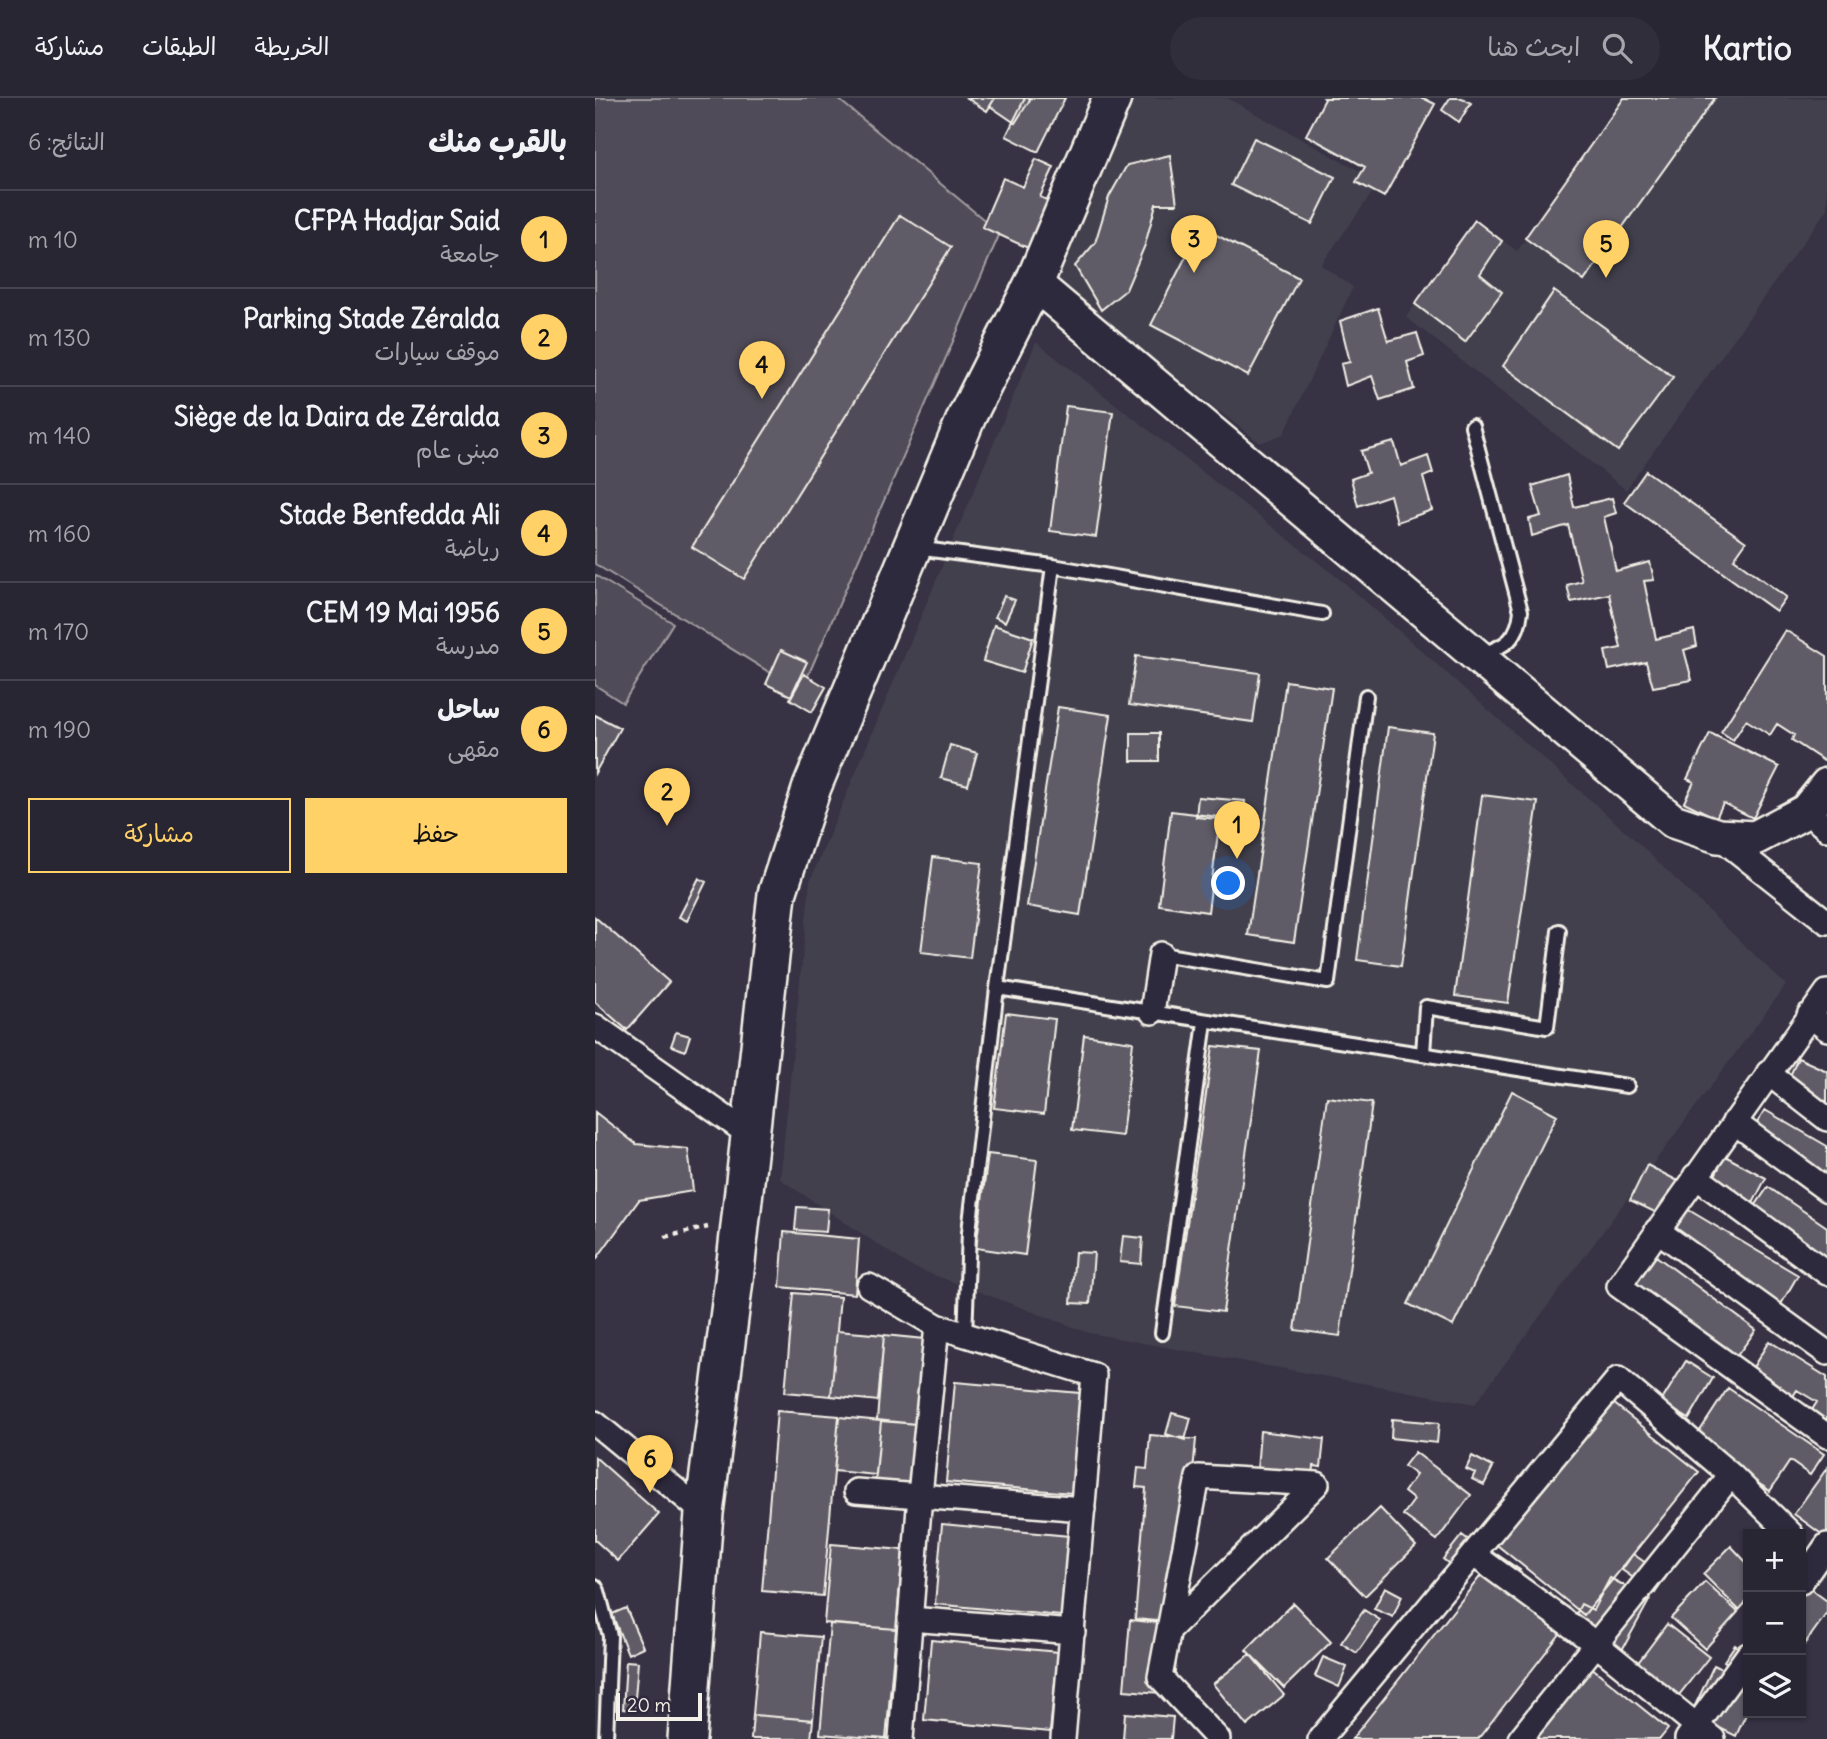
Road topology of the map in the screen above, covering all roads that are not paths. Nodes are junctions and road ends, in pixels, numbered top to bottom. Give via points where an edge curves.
1 (1112, 98) edge
2 (1034, 283) junction
3 (1472, 426) dead end
4 (912, 547) junction
5 (1053, 566) junction
6 (1322, 614) dead end
7 (1477, 655) junction
8 (1366, 696) dead end
9 (1827, 785) edge
10 (1816, 820) edge
11 (1718, 836) junction
12 (1827, 922) edge
13 (1559, 931) dead end
14 (1161, 954) joint
15 (997, 988) junction
16 (1827, 992) edge
17 (1152, 1012) junction
18 (1205, 1021) junction
19 (1818, 1022) edge
20 (595, 1026) edge
21 (1423, 1054) junction
22 (1768, 1073) junction
23 (1626, 1086) dead end
24 (1827, 1119) edge
25 (1734, 1122) junction
26 (750, 1135) junction
27 (1695, 1176) junction
28 (1827, 1191) edge
29 (1657, 1230) junction
30 (1827, 1273) edge
31 (869, 1286) dead end
32 (937, 1326) junction
33 (1162, 1333) dead end
34 (965, 1335) junction
35 (1827, 1353) edge
36 (595, 1423) edge
37 (1827, 1436) edge
38 (1731, 1475) junction
39 (856, 1491) dead end
40 (920, 1495) junction
41 (1083, 1509) junction
42 (704, 1513) junction
43 (1786, 1529) edge
44 (1473, 1554) junction
45 (1818, 1554) edge
46 (1806, 1574) edge
47 (595, 1586) edge
48 (909, 1619) junction
49 (1169, 1630) junction
50 (1073, 1632) junction
51 (1596, 1644) junction
52 (1743, 1663) edge
53 (1699, 1735) edge
54 (606, 1739) edge
55 (687, 1739) edge
56 (901, 1739) edge
57 (1063, 1739) edge
58 (1218, 1739) edge
59 (1320, 1739) edge
60 (1520, 1739) edge

1 - 2 main road
2 - 4 main road via 967,416
2 - 7 main road
3 - 7 lane via 1521,611 1520,625 1503,647
4 - 5 lane
4 - 26 main road via 813,787 777,894
5 - 6 lane
5 - 15 lane
7 - 11 main road via 1673,821
8 - 14 lane via 1328,982
9 - 10 main road
10 - 11 main road via 1755,838
11 - 12 street
13 - 21 lane via 1547,1027 1426,1007
14 - 17 street
15 - 17 lane
15 - 34 lane via 969,1232
16 - 19 street
17 - 18 lane
18 - 21 lane
18 - 33 lane
19 - 22 street
20 - 26 street
21 - 23 lane
22 - 24 street
22 - 25 street
25 - 27 street
25 - 28 street
26 - 42 main road
27 - 29 street
27 - 30 street
29 - 35 street
29 - 37 street via 1619,1286
31 - 32 street
32 - 34 street
32 - 40 street
34 - 41 street via 1094,1375
36 - 42 street
38 - 43 street
38 - 44 street via 1618,1379
38 - 51 street
39 - 40 street
40 - 41 street
40 - 48 street
41 - 50 street
42 - 55 main road
44 - 51 street
44 - 59 street
45 - 46 street
47 - 54 lane via 610,1636
48 - 50 street
48 - 56 street
49 - 49 street via 1238,1562 1317,1484 1198,1477
49 - 58 street via 1160,1677
50 - 57 street
51 - 53 street
51 - 60 street
52 - 53 street

